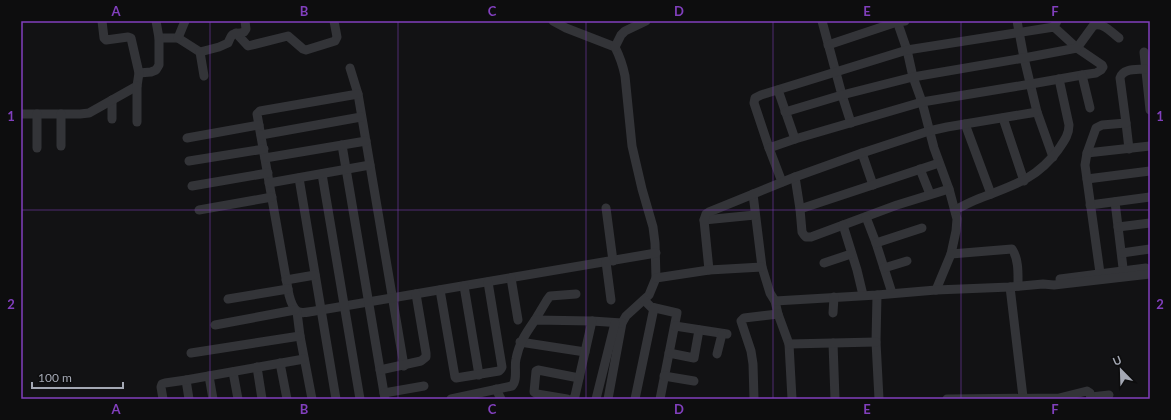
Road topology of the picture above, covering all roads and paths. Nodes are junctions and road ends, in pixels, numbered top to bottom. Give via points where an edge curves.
1 (102, 21) edge
2 (156, 21) edge
3 (185, 21) edge
4 (245, 21) edge
5 (334, 21) edge
6 (553, 21) edge
7 (646, 21) edge
8 (822, 21) edge
9 (1017, 21) edge
10 (900, 22) edge
11 (631, 24) edge
12 (1056, 24) edge
13 (1019, 32) junction
14 (236, 33) junction
15 (159, 38) junction
16 (178, 38) junction
17 (1119, 38) dead end
18 (828, 44) junction
19 (615, 47) junction
20 (1076, 48) junction
21 (907, 50) junction
22 (200, 52) junction
23 (1144, 52) edge
24 (1024, 58) junction
25 (350, 68) dead end
26 (836, 72) junction
27 (139, 73) junction
28 (1082, 74) junction
29 (1147, 74) edge
30 (204, 76) dead end
31 (913, 77) junction
32 (1059, 79) junction
33 (1031, 84) junction
34 (137, 86) junction
35 (778, 90) junction
36 (358, 94) junction
37 (842, 95) junction
38 (112, 100) junction
39 (922, 102) junction
40 (1150, 105) edge
41 (1090, 108) dead end
42 (785, 112) junction
43 (1037, 112) junction
44 (21, 114) edge
45 (37, 114) junction
46 (61, 114) junction
47 (362, 118) junction
48 (1003, 118) junction
49 (112, 119) dead end
50 (137, 122) dead end
51 (851, 123) junction
52 (1126, 123) junction
53 (965, 124) junction
54 (259, 125) junction
55 (929, 131) junction
56 (261, 135) junction
57 (187, 138) dead end
58 (795, 139) junction
59 (366, 141) junction
60 (342, 145) junction
61 (61, 146) dead end
62 (1150, 146) edge
63 (37, 148) dead end
64 (769, 148) junction
65 (264, 149) junction
66 (1129, 149) junction
67 (862, 153) junction
68 (1087, 153) junction
69 (265, 158) junction
70 (1053, 158) junction
71 (189, 161) dead end
72 (939, 163) junction
73 (370, 165) junction
74 (346, 169) junction
75 (920, 169) junction
76 (1150, 171) edge
77 (268, 173) junction
78 (322, 174) junction
79 (796, 177) junction
80 (299, 178) junction
81 (1087, 179) junction
82 (1024, 181) junction
83 (782, 182) junction
84 (269, 183) junction
85 (873, 185) junction
86 (192, 186) dead end
87 (949, 188) junction
88 (753, 194) junction
89 (930, 194) junction
90 (991, 194) junction
91 (272, 197) junction
92 (1150, 197) edge
93 (1115, 202) junction
94 (1090, 205) junction
95 (606, 208) dead end
96 (800, 209) junction
97 (199, 210) dead end
98 (955, 210) junction
99 (755, 215) junction
100 (866, 217) junction
101 (704, 220) junction
102 (1150, 223) edge
103 (843, 225) junction
104 (1118, 227) junction
105 (922, 228) dead end
106 (876, 243) junction
107 (1150, 249) edge
108 (1122, 252) junction
109 (656, 253) junction
110 (851, 254) junction
111 (951, 254) junction
112 (610, 261) junction
113 (906, 261) dead end
114 (824, 263) dead end
115 (762, 267) junction
116 (884, 268) junction
117 (709, 270) junction
118 (1147, 271) edge
119 (1100, 274) junction
120 (1124, 274) junction
121 (315, 275) junction
122 (511, 278) junction
123 (656, 278) junction
124 (488, 282) junction
125 (287, 284) junction
126 (1043, 284) junction
127 (464, 286) junction
128 (1014, 287) junction
129 (440, 290) junction
130 (936, 290) junction
131 (892, 293) junction
132 (416, 294) junction
133 (576, 294) dead end
134 (863, 295) junction
135 (877, 295) junction
136 (834, 297) junction
137 (228, 298) dead end
138 (392, 298) junction
139 (611, 300) dead end
140 (644, 300) junction
141 (775, 301) junction
142 (368, 302) junction
143 (345, 306) junction
144 (654, 308) junction
145 (321, 310) junction
146 (296, 311) junction
147 (778, 314) junction
148 (833, 314) dead end
149 (518, 320) dead end
150 (535, 320) junction
151 (592, 321) junction
152 (619, 323) junction
153 (215, 325) dead end
154 (675, 326) junction
155 (699, 330) junction
156 (300, 336) junction
157 (520, 342) junction
158 (876, 342) junction
159 (833, 343) junction
160 (789, 344) junction
161 (585, 352) junction
162 (191, 353) dead end
163 (669, 353) junction
164 (717, 354) dead end
165 (304, 359) junction
166 (280, 363) junction
167 (404, 366) junction
168 (257, 367) junction
169 (380, 370) junction
170 (233, 372) junction
171 (479, 375) junction
172 (209, 376) junction
173 (664, 376) junction
174 (579, 378) junction
175 (186, 380) junction
176 (694, 381) dead end
177 (424, 386) dead end
178 (496, 389) junction
179 (385, 396) edge
180 (1109, 396) dead end
181 (475, 397) edge
182 (1023, 397) junction
183 (1059, 398) edge
184 (1091, 398) edge
185 (164, 399) edge
186 (189, 399) edge
187 (213, 399) edge
188 (238, 399) edge
189 (262, 399) edge
190 (287, 399) edge
191 (312, 399) edge
192 (336, 399) edge
193 (360, 399) edge
194 (451, 399) edge
195 (501, 399) edge
196 (566, 399) edge
197 (573, 399) edge
198 (596, 399) edge
199 (608, 399) edge
200 (635, 399) edge
201 (660, 399) edge
202 (754, 399) edge
203 (792, 399) edge
204 (835, 399) edge
205 (879, 399) edge
206 (947, 399) edge
207 (968, 399) edge

1 - 27 street via 106,40 130,37
2 - 15 street
3 - 16 street
4 - 14 street via 245,31
5 - 14 street via 337,37 335,41 306,50 288,36 249,46
6 - 19 street
7 - 11 street
8 - 18 street
9 - 13 street
10 - 18 street
10 - 21 street
11 - 19 street
12 - 13 street
12 - 20 street
13 - 21 street
13 - 24 street
14 - 22 street via 231,35 226,44
15 - 16 street
15 - 27 street via 159,65 156,70
16 - 22 street
17 - 20 street via 1105,27 1096,24
18 - 26 street
19 - 109 street via 623,68 632,146 653,227
20 - 24 street
20 - 28 street via 1102,64 1101,70 1096,73
21 - 26 street
21 - 31 street
22 - 30 street
23 - 29 street
24 - 31 street
24 - 33 street
25 - 36 street
26 - 35 street
26 - 37 street
27 - 34 street
28 - 32 street
28 - 41 street
29 - 40 street
29 - 52 street via 1128,71 1120,74
31 - 37 street
31 - 39 street
32 - 33 street
32 - 70 street via 1069,131
33 - 39 street
33 - 43 street
34 - 38 street
34 - 50 street
35 - 42 street
35 - 64 street via 755,98 754,103
36 - 47 street
36 - 54 street via 260,111 257,114
37 - 42 street
37 - 51 street
38 - 46 street via 89,113
38 - 49 street
39 - 51 street
39 - 55 street
42 - 58 street
43 - 48 street
43 - 70 street
44 - 45 street
45 - 46 street
45 - 63 street
46 - 61 street
47 - 56 street
47 - 59 street
48 - 53 street
48 - 82 street
51 - 58 street
52 - 66 street
52 - 68 street via 1096,128
53 - 55 street
53 - 90 street
54 - 56 street
54 - 57 street
55 - 67 street
55 - 72 street
56 - 65 street
58 - 64 street
59 - 60 street
59 - 73 street
60 - 69 street
60 - 74 street
62 - 66 street
64 - 83 street
65 - 69 street
65 - 71 street
66 - 68 street
67 - 79 street
67 - 85 street
68 - 81 street
69 - 77 street
70 - 82 street
72 - 75 street
72 - 87 street
73 - 74 street
73 - 138 street
74 - 78 street
74 - 142 street
75 - 85 street
75 - 89 street
76 - 81 street
77 - 84 street
77 - 86 street
78 - 80 street
78 - 143 street
79 - 83 street
79 - 96 street
80 - 84 street
80 - 121 street
81 - 94 street
82 - 90 street
83 - 88 street
84 - 91 street
85 - 96 street
87 - 89 street
87 - 98 street
88 - 99 street
88 - 101 street via 709,212
89 - 100 street
90 - 98 street
91 - 97 street
91 - 125 street
92 - 93 street
93 - 94 street
93 - 104 street
94 - 119 street
95 - 112 street
96 - 103 street via 802,232 806,237
98 - 111 street via 956,232
99 - 101 street
99 - 115 street
100 - 103 street
100 - 106 street
101 - 117 street
102 - 104 street
103 - 110 street
104 - 108 street
105 - 106 street
106 - 116 street
107 - 108 street
108 - 120 street
109 - 112 street
109 - 123 street
110 - 114 street
110 - 134 street
111 - 128 street via 1012,249 1017,266
111 - 130 street
112 - 122 street
112 - 139 street
113 - 116 street
115 - 117 street
115 - 141 street
116 - 131 street
117 - 123 street
118 - 120 street
119 - 120 street
119 - 126 street via 1054,280
120 - 126 street via 1054,285
121 - 125 street
121 - 145 street
122 - 124 street
122 - 149 street
123 - 140 street
124 - 127 street
124 - 171 street via 502,367 499,371
125 - 137 street
125 - 146 street via 291,303
126 - 128 street
127 - 129 street
127 - 171 street
128 - 130 street
128 - 182 street
129 - 132 street
129 - 171 street via 455,377
130 - 131 street
131 - 135 street
132 - 138 street
132 - 167 street via 426,358
133 - 150 street via 550,296
134 - 135 street
134 - 136 street
135 - 158 street
136 - 141 street
136 - 148 street
138 - 142 street
138 - 167 street
140 - 144 street
140 - 152 street
141 - 147 street
142 - 143 street
142 - 169 street
143 - 145 street
143 - 193 street
144 - 154 street via 677,313
144 - 200 street
145 - 146 street
145 - 192 street
146 - 153 street
146 - 156 street
147 - 160 street
147 - 202 street via 744,318 741,321 751,351
150 - 151 street
150 - 157 street
151 - 152 street
151 - 161 street
152 - 198 street
152 - 199 street
154 - 155 street
154 - 163 street
155 - 163 street via 694,358
155 - 164 street via 724,334
156 - 162 street
156 - 165 street
157 - 161 street
157 - 178 street via 514,384
158 - 159 street
158 - 205 street
159 - 160 street
159 - 204 street
160 - 203 street
161 - 174 street
163 - 173 street
165 - 166 street
165 - 191 street
166 - 168 street
166 - 190 street
167 - 169 street
168 - 170 street
168 - 189 street
169 - 179 street
170 - 172 street
170 - 188 street
172 - 175 street
172 - 187 street
173 - 176 street
173 - 201 street
174 - 196 street via 536,371 534,392
174 - 197 street
175 - 185 street via 164,382 161,386
175 - 186 street
177 - 179 street
178 - 181 street
178 - 195 street
180 - 184 street
181 - 194 street
182 - 183 street
182 - 207 street
183 - 184 street via 1089,391
206 - 207 street

